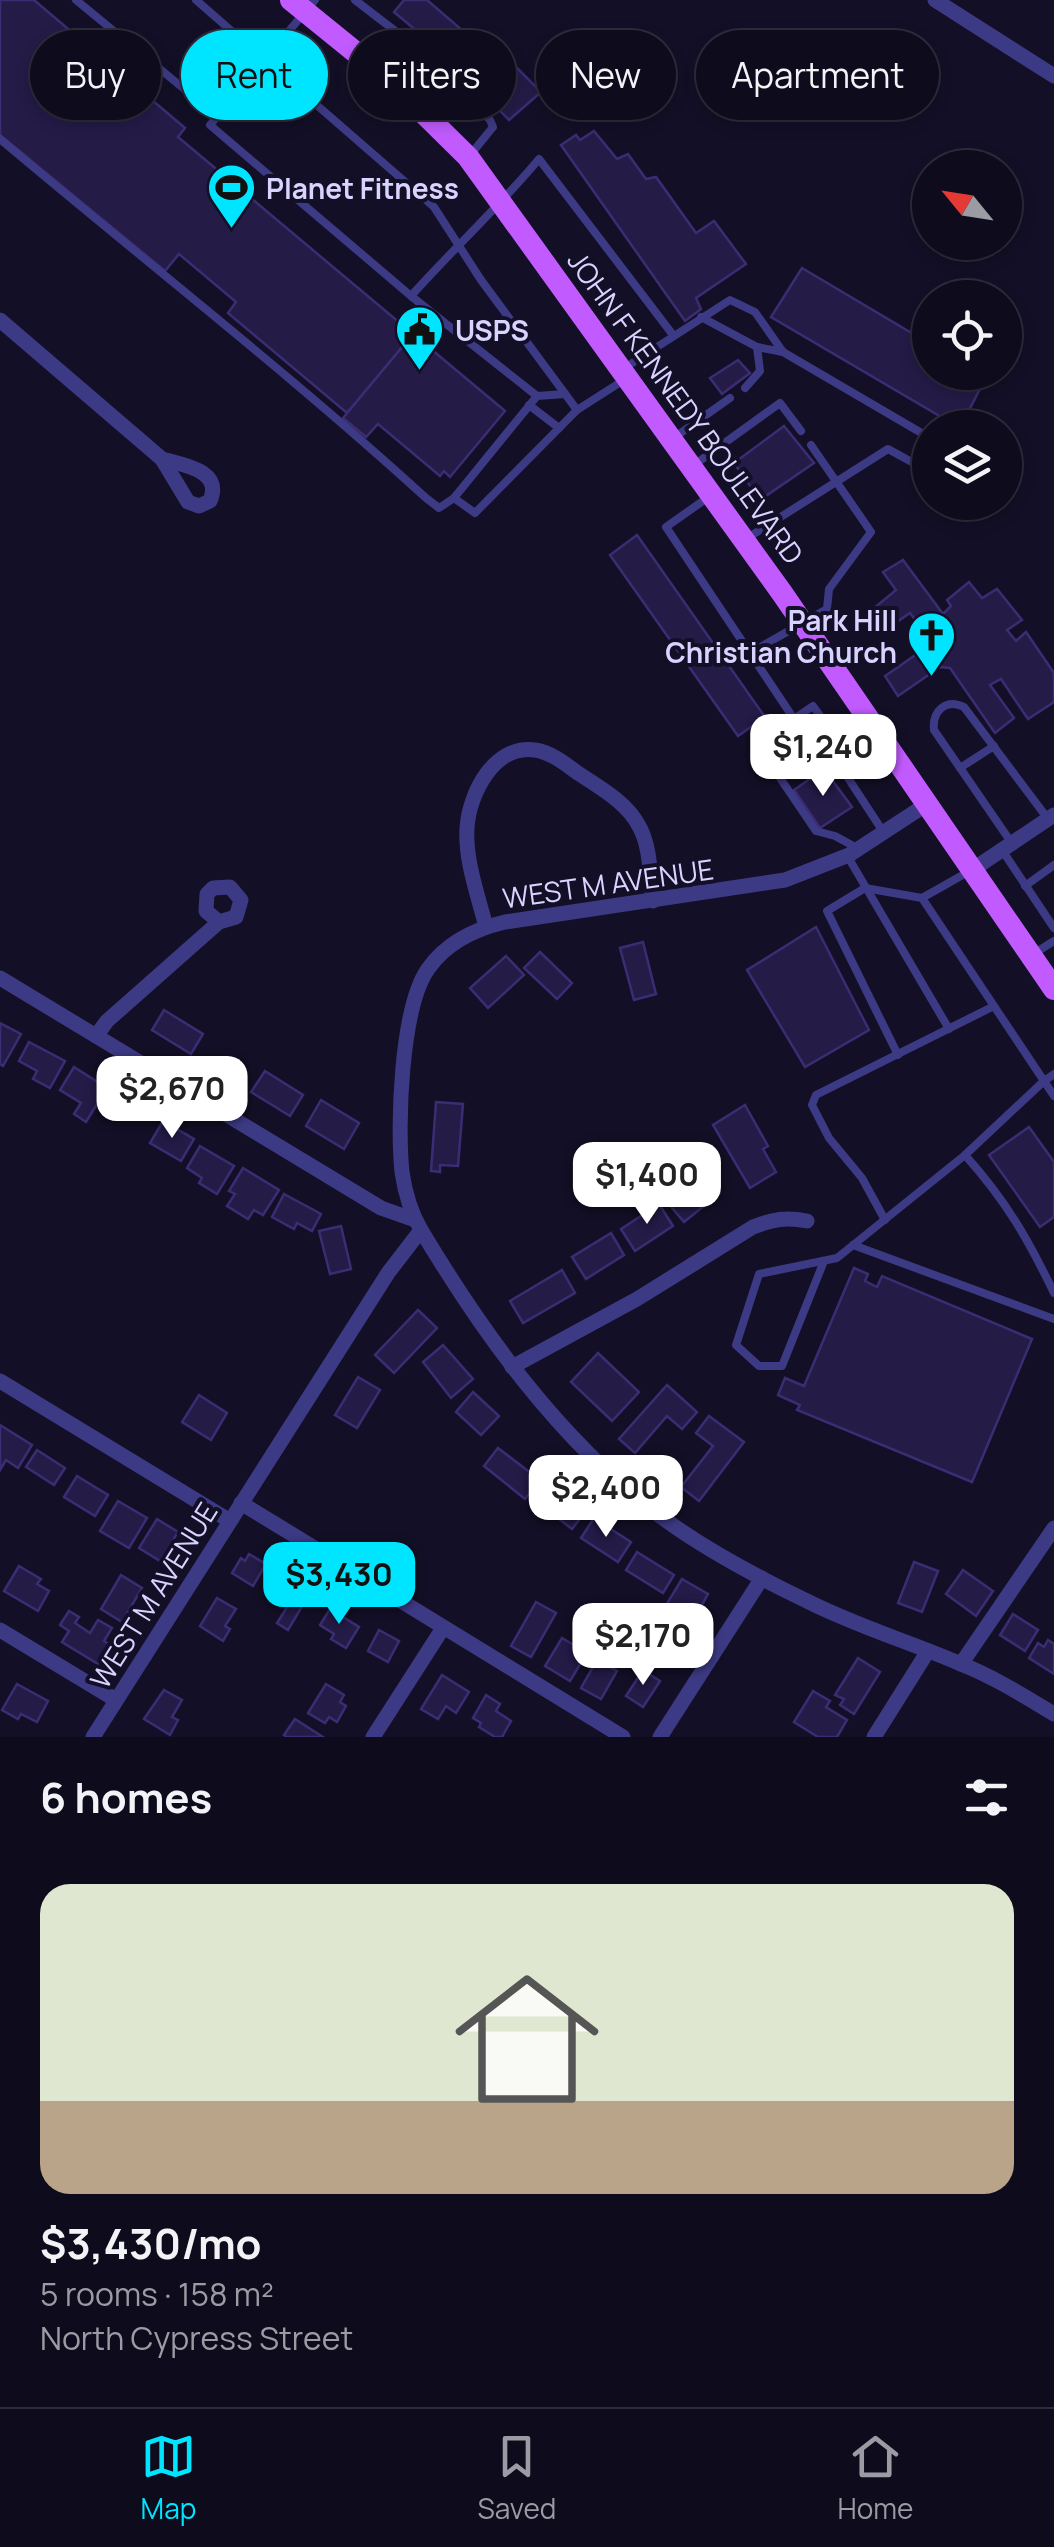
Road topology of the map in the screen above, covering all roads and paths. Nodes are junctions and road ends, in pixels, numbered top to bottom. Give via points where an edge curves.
1 (76, 0) edge
2 (196, 0) edge
3 (354, 0) edge
4 (934, 0) edge
5 (304, 4) edge
6 (232, 30) edge
7 (287, 30) edge
8 (394, 30) edge
9 (348, 43) edge
10 (1054, 76) edge
11 (181, 86) edge
12 (328, 113) edge
13 (214, 120) edge
14 (433, 120) edge
15 (490, 120) edge
16 (0, 139) edge
17 (468, 157) junction
18 (502, 203) junction
19 (458, 244) junction
20 (411, 296) junction
21 (701, 317) junction
22 (0, 320) edge
23 (673, 335) junction
24 (757, 348) junction
25 (783, 352) junction
26 (625, 373) junction
27 (745, 388) dead end
28 (565, 394) junction
29 (537, 396) junction
30 (730, 398) dead end
31 (530, 404) junction
32 (577, 410) junction
33 (912, 427) edge
34 (560, 428) junction
35 (801, 431) dead end
36 (672, 440) junction
37 (811, 445) dead end
38 (162, 459) dead end
39 (912, 463) edge
40 (691, 467) junction
41 (836, 484) junction
42 (711, 495) junction
43 (454, 498) junction
44 (744, 540) junction
45 (802, 622) junction
46 (750, 653) junction
47 (794, 719) junction
48 (994, 746) junction
49 (960, 768) junction
50 (927, 804) junction
51 (1051, 817) edge
52 (884, 833) junction
53 (1007, 846) junction
54 (853, 852) junction
55 (1054, 864) edge
56 (972, 870) junction
57 (1025, 886) junction
58 (865, 888) junction
59 (922, 898) junction
60 (653, 901) junction
61 (219, 922) dead end
62 (486, 926) junction
63 (1054, 928) edge
64 (1054, 941) edge
65 (1032, 956) junction
66 (0, 978) edge
67 (1054, 989) edge
68 (992, 1007) junction
69 (950, 1029) junction
70 (96, 1036) junction
71 (898, 1055) junction
72 (1054, 1074) edge
73 (1044, 1081) junction
74 (1054, 1096) edge
75 (965, 1155) junction
76 (885, 1220) junction
77 (807, 1221) dead end
78 (418, 1225) junction
79 (853, 1246) junction
80 (824, 1261) junction
81 (1054, 1293) edge
82 (1054, 1319) edge
83 (512, 1367) junction
84 (0, 1381) edge
85 (241, 1503) junction
86 (230, 1521) junction
87 (1054, 1528) edge
88 (762, 1578) junction
89 (443, 1628) junction
90 (0, 1630) edge
91 (928, 1651) junction
92 (962, 1664) junction
93 (116, 1700) junction
94 (1054, 1714) edge
95 (93, 1737) edge
96 (373, 1737) edge
97 (624, 1737) edge
98 (660, 1737) edge
99 (874, 1737) edge

1 - 11 lane
2 - 6 lane
3 - 8 lane
4 - 10 street
5 - 7 lane
5 - 9 main road, JOHN F KENNEDY BOULEVARD
12 - 19 lane via 434,208
13 - 20 lane via 210,124
14 - 17 main road, JOHN F KENNEDY BOULEVARD
15 - 17 lane via 493,126
16 - 43 lane via 327,408 426,498 440,508
17 - 18 main road, JOHN F KENNEDY BOULEVARD
18 - 19 lane
18 - 23 lane via 539,160
18 - 26 main road, JOHN F KENNEDY BOULEVARD
19 - 20 lane
19 - 28 lane
20 - 29 lane
21 - 23 lane
21 - 24 lane
21 - 25 lane via 730,300 755,312
22 - 38 street
23 - 26 lane
24 - 25 lane
24 - 27 lane via 760,372
25 - 33 lane
26 - 32 lane
26 - 36 main road, JOHN F KENNEDY BOULEVARD
28 - 29 lane
28 - 32 lane
29 - 31 lane
30 - 36 lane
31 - 34 lane
31 - 43 lane
32 - 34 lane
34 - 43 lane via 476,512
35 - 40 lane via 780,403
36 - 40 main road, JOHN F KENNEDY BOULEVARD
37 - 41 lane
39 - 41 lane via 888,450
40 - 42 main road, JOHN F KENNEDY BOULEVARD
41 - 44 lane
41 - 45 lane via 871,532 830,589 828,609
42 - 44 main road, JOHN F KENNEDY BOULEVARD
42 - 46 lane via 666,527
44 - 45 main road, JOHN F KENNEDY BOULEVARD
45 - 46 lane
45 - 50 main road, JOHN F KENNEDY BOULEVARD
46 - 47 lane
47 - 52 lane via 813,706 842,747 835,758
47 - 54 lane via 757,744 816,831 835,836
48 - 49 lane
48 - 49 lane via 964,707 940,708 934,730
48 - 51 lane
49 - 53 lane
50 - 52 street, WEST M AVENUE
50 - 56 main road, JOHN F KENNEDY BOULEVARD
51 - 53 street
52 - 54 street, WEST M AVENUE
53 - 56 street
53 - 57 lane
54 - 58 lane
54 - 60 street, WEST M AVENUE via 786,880
55 - 57 lane
56 - 59 lane
56 - 65 main road, JOHN F KENNEDY BOULEVARD
57 - 63 lane
58 - 59 lane
58 - 69 lane
58 - 71 lane via 827,911
59 - 68 lane
60 - 62 street, WEST M AVENUE
60 - 62 street via 645,840 628,810 559,760 524,750 484,776 468,816 471,869
61 - 70 street
62 - 78 street, WEST M AVENUE via 444,951 412,1007 400,1143
64 - 65 lane
65 - 67 main road, JOHN F KENNEDY BOULEVARD
66 - 70 street
68 - 69 lane
68 - 73 lane
69 - 71 lane
70 - 78 street
71 - 76 lane via 816,1095 812,1105
72 - 73 lane
73 - 74 lane
73 - 75 lane
75 - 76 lane
75 - 81 lane via 1022,1227
76 - 79 lane
77 - 83 street via 770,1220 754,1227
78 - 83 street
78 - 85 street, WEST M AVENUE
79 - 80 lane
79 - 82 lane
80 - 80 lane via 760,1274 736,1345 759,1366 782,1366
83 - 88 street via 619,1483 674,1526
84 - 86 street
85 - 86 street, WEST M AVENUE
85 - 89 street
86 - 93 street, WEST M AVENUE
87 - 92 street
88 - 91 street
88 - 98 street
89 - 96 street
89 - 97 street
90 - 93 street
91 - 92 street
91 - 99 street
92 - 94 street
93 - 95 street, WEST M AVENUE

